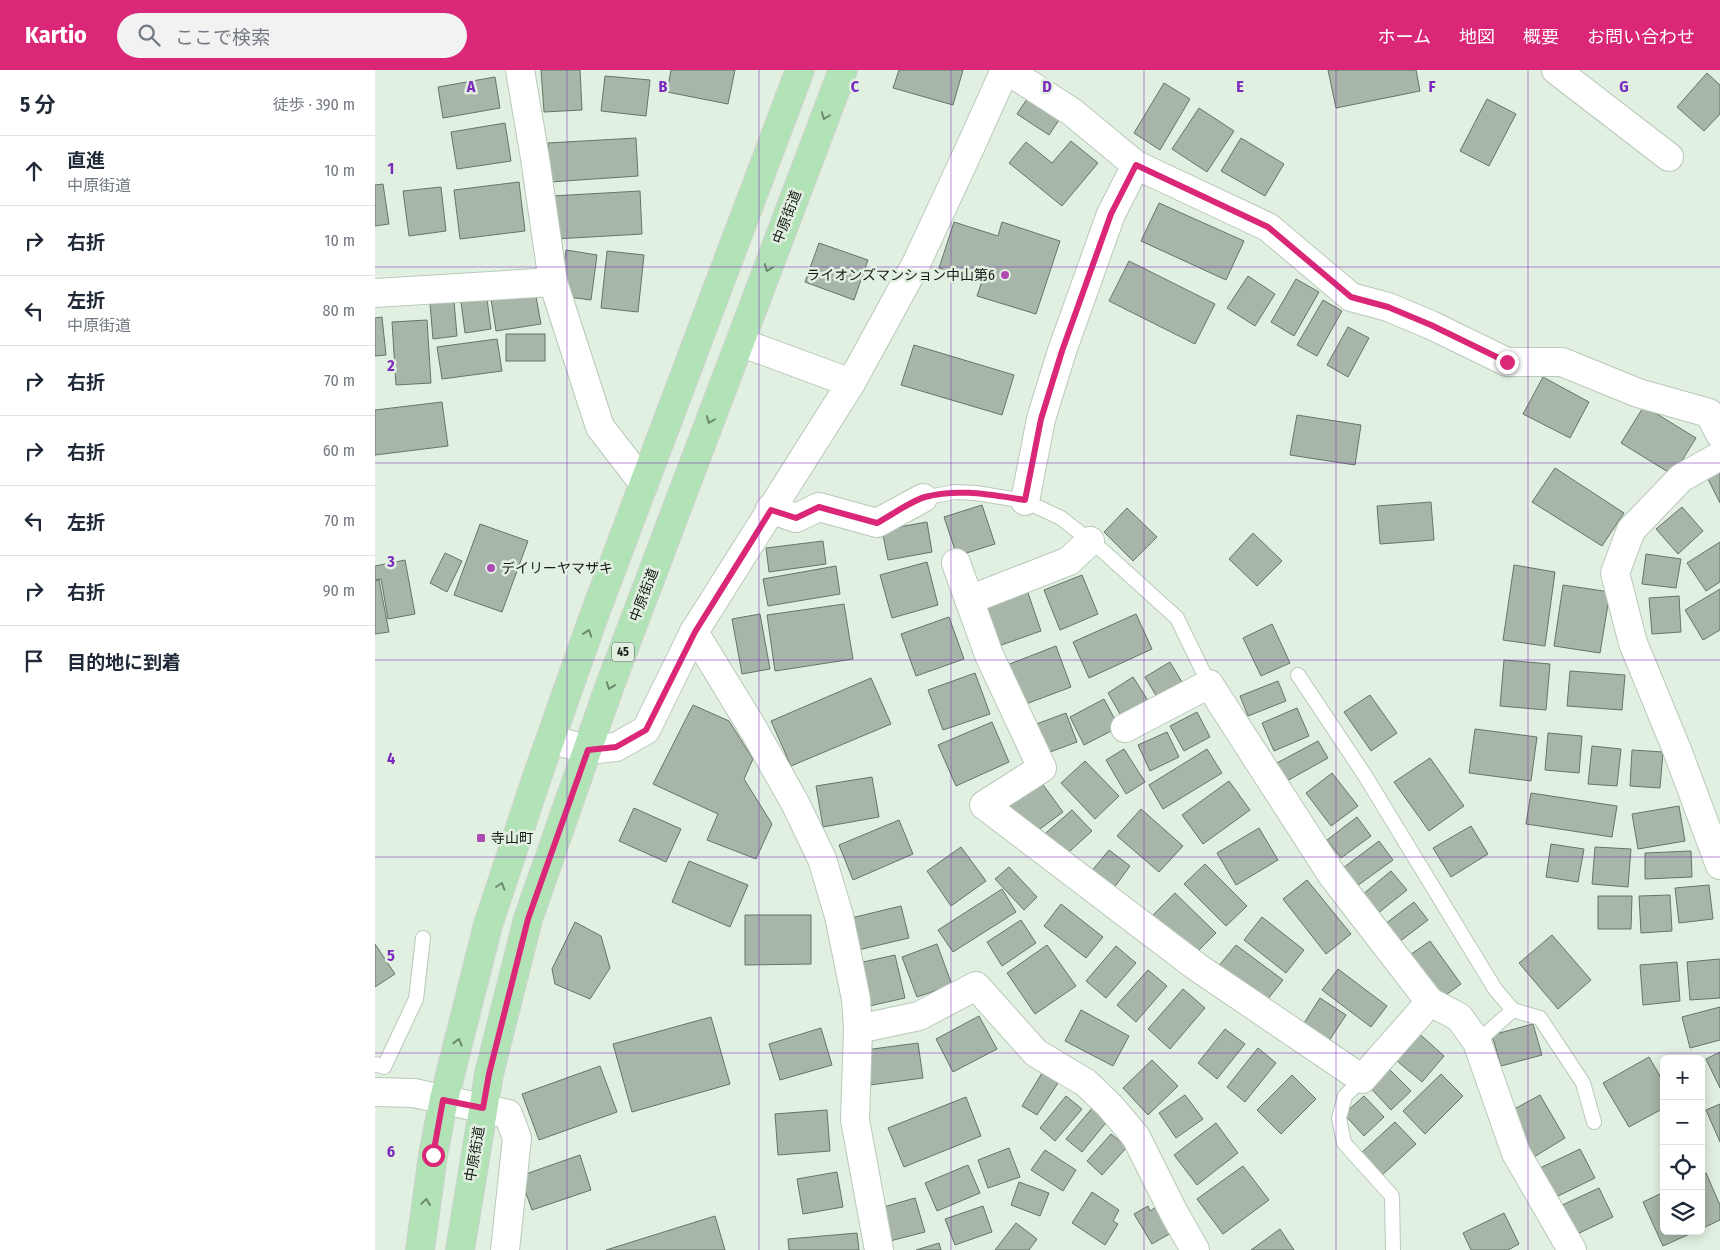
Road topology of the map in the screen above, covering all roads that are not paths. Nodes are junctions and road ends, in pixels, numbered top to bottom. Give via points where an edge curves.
1 (521, 70) edge
2 (800, 70) edge
3 (843, 70) edge
4 (1006, 70) edge
5 (1556, 70) edge
6 (1669, 157) dead end
7 (1136, 165) junction
8 (553, 282) junction
9 (375, 293) edge
10 (740, 342) junction
11 (851, 383) junction
12 (1720, 434) edge
13 (1720, 456) edge
14 (643, 484) junction
15 (923, 498) joint
16 (1025, 500) junction
17 (771, 510) junction
18 (1090, 541) junction
19 (956, 564) dead end
20 (969, 600) junction
21 (695, 632) junction
22 (1298, 675) dead end
23 (1209, 684) junction
24 (1125, 728) dead end
25 (551, 739) junction
26 (588, 750) junction
27 (1720, 865) edge
28 (423, 938) dead end
29 (1430, 1002) junction
30 (1513, 1010) junction
31 (858, 1029) junction
32 (1477, 1042) junction
33 (375, 1064) edge
34 (1362, 1079) junction
35 (375, 1092) edge
36 (443, 1100) junction
37 (483, 1108) junction
38 (1594, 1122) dead end
39 (420, 1250) edge
40 (460, 1250) edge
41 (505, 1250) edge
42 (879, 1250) edge
43 (1195, 1250) edge
44 (1393, 1250) edge
45 (1572, 1250) edge

1 - 8 street
2 - 14 main road
3 -> 10 main road, 中原街道 / 45
4 - 7 street via 1072,112
4 - 11 street via 916,264
5 - 6 street
7 - 12 street via 1268,227 1351,297 1388,307 1507,362 1562,362 1638,393 1709,413
7 - 16 street via 1111,214 1062,351 1041,419
8 - 9 street
8 - 14 street via 600,427
10 - 11 street
10 -> 26 main road, 中原街道 / 45
11 - 17 street
13 - 27 street via 1681,478 1631,530 1615,573 1633,643
25 -> 14 main road
15 - 16 lane via 955,492
15 - 17 street via 877,523 819,507 796,518
16 - 18 lane via 1061,518
17 - 21 street
18 - 20 street via 1069,561
18 - 23 lane via 1177,618
19 - 20 street
20 - 34 street via 989,655 1042,768 984,805 1197,967
21 - 26 street via 646,730 616,747
21 - 31 street via 795,803 822,859 839,916 856,999
22 - 30 lane via 1364,774 1495,989
23 - 24 street
23 - 29 street via 1332,875
25 - 26 street
36 -> 25 main road via 488,924
26 - 37 main road, 中原街道 / 45 via 528,919
28 - 33 lane via 416,999 384,1067
29 - 32 street via 1459,1017
29 - 34 street
30 - 32 lane
30 - 38 lane via 1540,1018 1583,1083
31 - 42 street via 855,1120
31 - 43 street via 919,1016 976,986 1036,1053 1086,1083 1136,1137
32 - 45 street via 1516,1153
34 - 44 lane via 1345,1096 1339,1118 1344,1143 1392,1196
35 - 36 street via 414,1093
36 - 37 street
39 -> 36 main road
37 - 40 main road, 中原街道 / 45
37 - 41 street via 508,1114 517,1138

